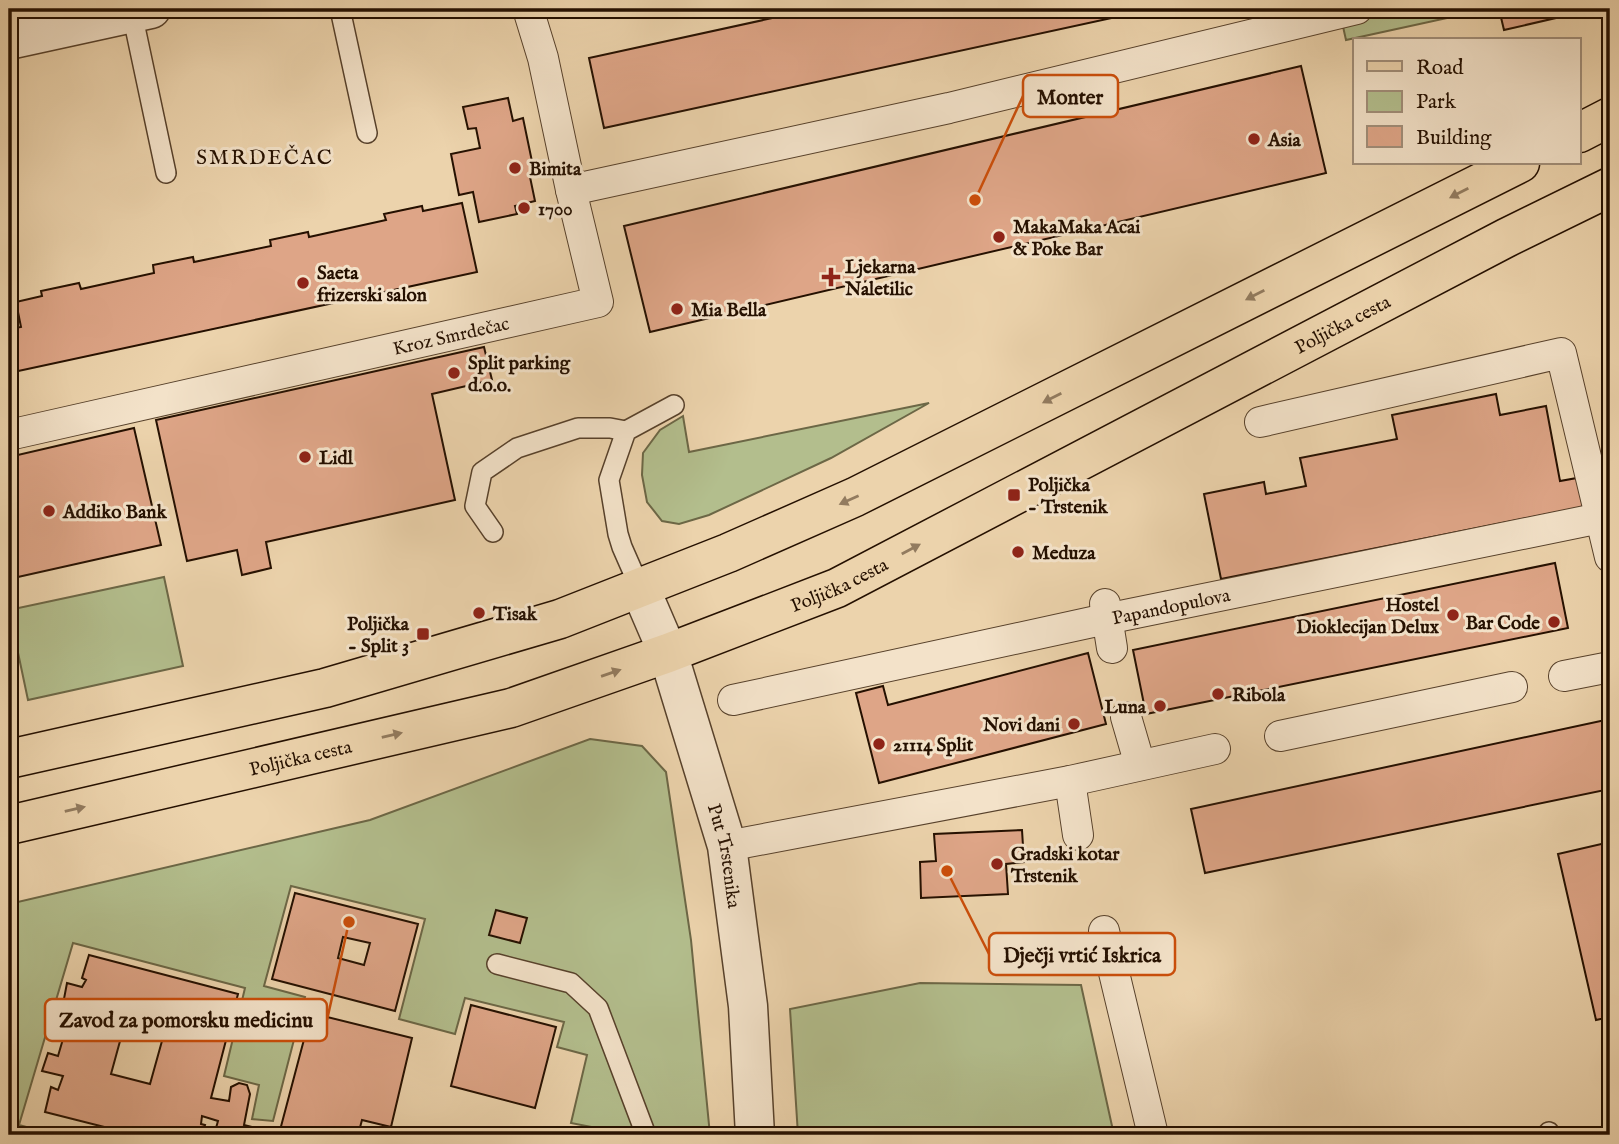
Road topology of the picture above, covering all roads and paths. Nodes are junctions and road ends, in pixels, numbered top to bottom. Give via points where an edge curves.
1 (340, 9) edge
2 (528, 9) edge
3 (1357, 9) edge
4 (141, 11) edge
5 (9, 40) edge
6 (1610, 117) edge
7 (1580, 132) edge
8 (367, 133) dead end
9 (1518, 164) edge
10 (166, 173) dead end
11 (1610, 187) edge
12 (571, 190) junction
13 (674, 405) dead end
14 (1260, 422) dead end
15 (626, 431) junction
16 (9, 435) edge
17 (1606, 517) edge
18 (493, 532) dead end
19 (1610, 557) edge
20 (640, 588) junction
21 (1106, 612) junction
22 (1112, 648) dead end
23 (668, 653) junction
24 (1610, 667) edge
25 (1564, 676) dead end
26 (1512, 687) dead end
27 (733, 700) dead end
28 (1126, 717) dead end
29 (1280, 736) dead end
30 (1215, 749) dead end
31 (9, 759) edge
32 (1140, 765) junction
33 (1070, 781) junction
34 (9, 825) edge
35 (1078, 835) dead end
36 (727, 846) junction
37 (1104, 931) dead end
38 (497, 964) dead end
39 (646, 1135) edge
40 (755, 1135) edge
41 (1153, 1135) edge

1 - 8 lane
2 - 12 street, Kroz Smrdečac
3 - 12 street via 949,108
4 - 5 street
4 - 10 lane
6 - 7 main road
9 -> 20 main road via 855,497
23 -> 11 main road, Poljička cesta via 837,587
12 - 16 street, Kroz Smrdečac via 598,302
13 - 15 lane
14 - 17 street via 1561,353
15 - 18 lane via 578,428 517,447 482,472 475,506
15 - 20 lane via 609,480 618,534
17 - 19 street
17 - 21 street, Papandopulova
20 - 23 street, Put Trstenika
20 - 31 main road via 560,619 325,688
21 - 22 street
21 - 27 street, Papandopulova
34 -> 23 main road, Poljička cesta via 511,708
23 - 36 street, Put Trstenika
24 - 25 street
26 - 29 street
28 - 32 street
30 - 32 street
32 - 33 street
33 - 35 street
33 - 36 street
36 - 40 street, Put Trstenika via 748,1006
37 - 41 street
38 - 39 lane via 571,983 598,1008

